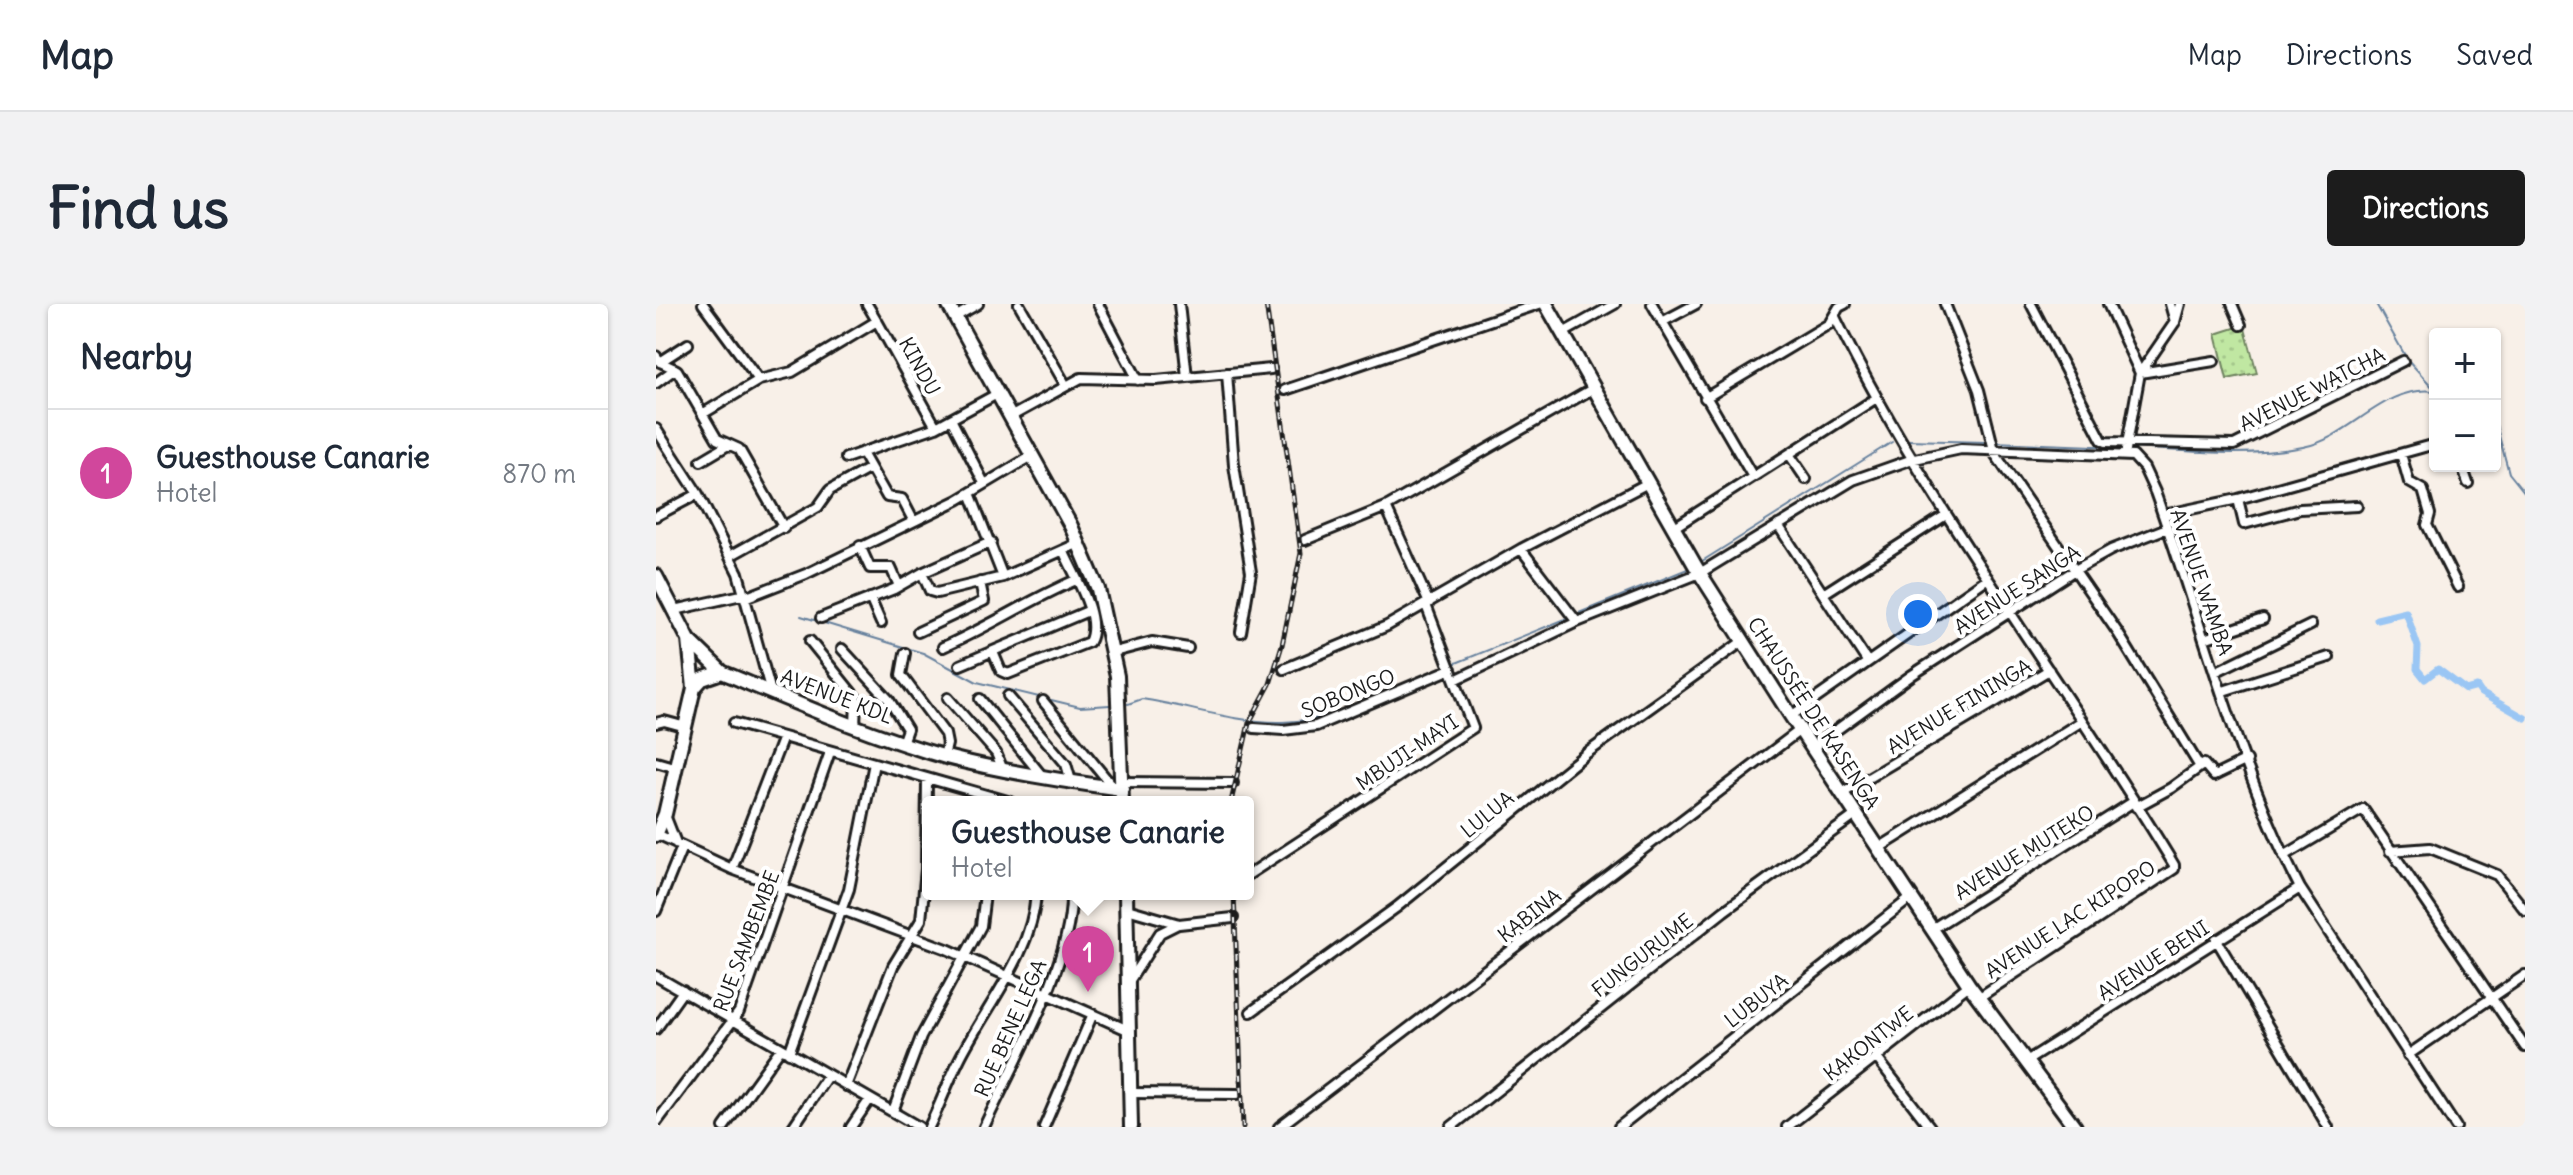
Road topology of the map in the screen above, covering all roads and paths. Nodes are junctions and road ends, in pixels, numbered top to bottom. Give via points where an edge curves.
1 (703, 304) edge
2 (948, 304) edge
3 (978, 304) edge
4 (1019, 304) edge
5 (1098, 304) edge
6 (1179, 304) edge
7 (1539, 304) edge
8 (1546, 304) edge
9 (1615, 304) edge
10 (1652, 304) edge
11 (1696, 304) edge
12 (1945, 304) edge
13 (2031, 304) edge
14 (2108, 304) edge
15 (2170, 304) edge
16 (2180, 304) edge
17 (2232, 304) edge
18 (869, 305) edge
19 (1841, 305) edge
20 (955, 317) junction
21 (1835, 317) junction
22 (877, 321) junction
23 (1662, 322) junction
24 (2175, 322) junction
25 (2241, 325) dead end
26 (1563, 333) junction
27 (688, 344) dead end
28 (658, 359) edge
29 (2214, 361) dead end
30 (2403, 361) dead end
31 (675, 369) junction
32 (1271, 369) dead end
33 (1227, 373) junction
34 (2140, 373) junction
35 (1187, 377) junction
36 (759, 380) junction
37 (1138, 380) junction
38 (656, 383) edge
39 (1065, 384) junction
40 (1594, 388) junction
41 (1285, 390) dead end
42 (997, 394) junction
43 (1705, 398) junction
44 (1875, 399) junction
45 (704, 413) junction
46 (1010, 417) junction
47 (951, 419) junction
48 (936, 427) junction
49 (656, 429) edge
50 (2129, 442) junction
51 (1992, 444) junction
52 (728, 445) junction
53 (2429, 446) edge
54 (862, 453) junction
55 (1789, 454) junction
56 (2401, 454) junction
57 (2125, 455) junction
58 (1032, 456) junction
59 (846, 458) dead end
60 (1910, 460) junction
61 (701, 461) dead end
62 (870, 468) junction
63 (2464, 472) edge
64 (1753, 477) junction
65 (1806, 479) dead end
66 (984, 483) junction
67 (1648, 483) junction
68 (2468, 483) dead end
69 (970, 493) junction
70 (698, 494) junction
71 (2238, 499) junction
72 (2357, 506) dead end
73 (1386, 507) junction
74 (1946, 515) junction
75 (2163, 515) junction
76 (656, 516) edge
77 (913, 520) junction
78 (1778, 525) junction
79 (784, 528) junction
80 (1673, 528) junction
81 (2167, 528) junction
82 (1305, 540) dead end
83 (991, 542) junction
84 (1079, 543) junction
85 (860, 546) junction
86 (1521, 549) junction
87 (1063, 550) junction
88 (730, 556) junction
89 (1696, 567) junction
90 (2075, 570) junction
91 (922, 573) junction
92 (656, 576) edge
93 (1003, 577) junction
94 (1988, 578) junction
95 (1076, 580) junction
96 (980, 582) junction
97 (899, 586) junction
98 (2458, 587) dead end
99 (1823, 594) junction
100 (747, 595) junction
101 (870, 598) junction
102 (1428, 604) junction
103 (675, 610) junction
104 (1088, 611) junction
105 (2012, 612) junction
106 (821, 618) dead end
107 (2263, 619) dead end
108 (1577, 622) junction
109 (881, 623) dead end
110 (2311, 625) dead end
111 (918, 632) dead end
112 (1241, 632) dead end
113 (2204, 639) junction
114 (689, 640) junction
115 (810, 641) dead end
116 (1743, 641) junction
117 (943, 647) dead end
118 (1188, 648) dead end
119 (842, 649) dead end
120 (993, 652) junction
121 (1114, 652) junction
122 (905, 653) dead end
123 (2329, 657) dead end
124 (1867, 661) junction
125 (960, 665) dead end
126 (1284, 669) dead end
127 (1451, 669) junction
128 (2049, 670) junction
129 (722, 672) junction
130 (2215, 672) junction
131 (1455, 680) junction
132 (694, 688) junction
133 (2223, 691) junction
134 (771, 692) junction
135 (1008, 696) dead end
136 (948, 698) dead end
137 (980, 699) dead end
138 (1043, 701) dead end
139 (1791, 716) junction
140 (2082, 721) junction
141 (656, 723) edge
142 (734, 723) dead end
143 (686, 727) junction
144 (855, 728) junction
145 (1254, 728) dead end
146 (1800, 730) junction
147 (783, 737) junction
148 (902, 743) junction
149 (1813, 747) junction
150 (830, 752) junction
151 (944, 756) junction
152 (2247, 760) junction
153 (656, 762) edge
154 (874, 763) junction
155 (2200, 767) junction
156 (677, 768) junction
157 (1003, 770) junction
158 (1042, 776) junction
159 (927, 780) junction
160 (1071, 781) junction
161 (1233, 783) dead end
162 (1120, 790) edge
163 (1843, 793) junction
164 (927, 796) edge
165 (978, 796) edge
166 (2135, 804) junction
167 (662, 811) edge
168 (1857, 814) junction
169 (657, 834) edge
170 (679, 845) junction
171 (1879, 848) junction
172 (2390, 851) junction
173 (2284, 856) junction
174 (732, 869) junction
175 (1254, 871) edge
176 (2300, 888) junction
177 (785, 889) junction
178 (1912, 897) junction
179 (924, 900) edge
180 (984, 900) edge
181 (1035, 900) edge
182 (1071, 900) edge
183 (1126, 900) edge
184 (1127, 909) junction
185 (2525, 910) edge
186 (656, 911) edge
187 (841, 911) junction
188 (1233, 918) dead end
189 (1179, 924) junction
190 (1932, 929) junction
191 (911, 935) junction
192 (2216, 939) junction
193 (967, 957) junction
194 (2525, 975) edge
195 (656, 976) edge
196 (1007, 976) junction
197 (1130, 980) junction
198 (1969, 985) junction
199 (683, 991) junction
200 (1045, 995) junction
201 (1978, 998) junction
202 (2491, 999) junction
203 (1251, 1012) dead end
204 (1092, 1016) junction
205 (734, 1021) junction
206 (656, 1029) edge
207 (1130, 1031) junction
208 (2525, 1047) edge
209 (785, 1050) junction
210 (2408, 1055) junction
211 (1876, 1057) junction
212 (2025, 1062) junction
213 (828, 1075) junction
214 (846, 1086) junction
215 (1131, 1093) junction
216 (1237, 1094) dead end
217 (870, 1099) junction
218 (893, 1111) junction
219 (656, 1123) edge
220 (917, 1126) edge
221 (1789, 1126) edge
222 (724, 1127) edge
223 (793, 1127) edge
224 (851, 1127) edge
225 (929, 1127) edge
226 (984, 1127) edge
227 (1044, 1127) edge
228 (1131, 1127) edge
229 (1279, 1127) edge
230 (1451, 1127) edge
231 (1619, 1127) edge
232 (1930, 1127) edge
233 (2075, 1127) edge
234 (2328, 1127) edge
235 (2456, 1127) edge

1 - 36 street
2 - 20 street
3 - 20 street
4 - 39 street
5 - 37 street
6 - 35 street
7 - 41 street
8 - 26 street, CHAUSSÉE DE KASENGA
9 - 26 street
10 - 23 street
11 - 23 street
12 - 51 street via 1979,390
13 - 50 street, AVENUE WATCHA via 2102,440
14 - 34 street
15 - 24 street
16 - 24 street
17 - 25 street
18 - 22 street, KINDU
19 - 21 street
20 - 42 street
21 - 43 street
21 - 44 street
22 - 36 street, KINDU via 792,372
22 - 48 street, KINDU
23 - 43 street
24 - 34 street
26 - 40 street, CHAUSSÉE DE KASENGA
27 - 28 street
28 - 31 street
29 - 34 street
30 - 50 street, AVENUE WATCHA via 2234,445
31 - 38 street
31 - 45 street
32 - 33 street
33 - 35 street
33 - 112 street via 1234,465 1251,572
34 - 50 street
35 - 37 street
36 - 45 street, KINDU
37 - 39 street via 1087,377
39 - 46 street
40 - 67 street, CHAUSSÉE DE KASENGA
40 - 73 street
42 - 46 street
42 - 47 street, KINDU
43 - 64 street
44 - 55 street
44 - 60 street
45 - 52 street via 717,439
46 - 58 street
47 - 48 street, KINDU
47 - 66 street
48 - 54 street, KINDU
49 - 70 street
50 - 57 street
51 - 57 street
51 - 60 street
51 - 90 street
52 - 61 street
52 - 79 street via 739,449
53 - 56 street
54 - 59 street, KINDU
54 - 62 street
55 - 64 street
55 - 65 street
56 - 71 street
56 - 98 street via 2409,482 2423,490 2428,528
57 - 75 street, AVENUE WAMBA via 2144,468
58 - 66 street
58 - 84 street
60 - 74 street
60 - 78 street via 1853,480
62 - 77 street via 887,497 902,499
62 - 79 street via 830,490 818,507
63 - 68 street
64 - 80 street
66 - 69 street
67 - 80 street, CHAUSSÉE DE KASENGA
67 - 86 street
69 - 77 street
69 - 83 street
70 - 76 street
70 - 88 street
71 - 72 street via 2244,524 2307,508
71 - 75 street
73 - 82 street
73 - 102 street, MBUJI-MAYI
74 - 94 street
74 - 99 street
75 - 81 street, AVENUE WAMBA
77 - 85 street
78 - 89 street
78 - 99 street
79 - 88 street
80 - 89 street, CHAUSSÉE DE KASENGA
81 - 90 street, AVENUE SANGA
81 - 113 street, AVENUE WAMBA
83 - 91 street
83 - 93 street
84 - 87 street
84 - 121 street via 1098,589
85 - 97 street via 870,568 891,568
85 - 100 street via 785,583
86 - 102 street
86 - 108 street
87 - 93 street
87 - 95 street
88 - 100 street
89 - 108 street
89 - 116 street, CHAUSSÉE DE KASENGA
90 - 105 street, AVENUE SANGA
90 - 155 street
91 - 96 street via 934,594
91 - 97 street
92 - 103 street
93 - 96 street
94 - 105 street
94 - 124 street
95 - 104 street
95 - 117 street
96 - 111 street via 984,601
97 - 101 street
99 - 124 street
100 - 103 street
100 - 134 street
101 - 106 street
101 - 109 street
102 - 126 street via 1351,644
102 - 127 street, MBUJI-MAYI
103 - 114 street
104 - 120 street
104 - 120 street via 1092,636 1080,646 1008,674 1001,671
105 - 128 street
105 - 149 street, AVENUE SANGA via 1912,675
107 - 113 street
108 - 131 street
110 - 130 street
113 - 130 street, AVENUE WAMBA
114 - 129 street
114 - 132 street
115 - 144 street via 856,698
116 - 139 street, CHAUSSÉE DE KASENGA
116 - 203 street, LULUA via 1587,753 1397,907
118 - 121 street via 1152,642
119 - 148 street via 900,715 907,729
120 - 125 street
121 - 162 street
122 - 151 street via 901,675 945,734
123 - 133 street
124 - 139 street
127 - 131 street, MBUJI-MAYI
127 - 145 street, SOBONGO via 1316,726
128 - 140 street
128 - 163 street, AVENUE FININGA
129 - 132 street via 705,677
129 - 134 street, AVENUE KDL
130 - 133 street, AVENUE WAMBA
131 - 175 street, MBUJI-MAYI via 1471,729
132 - 143 street
133 - 152 street, AVENUE WAMBA
134 - 144 street, AVENUE KDL
135 - 160 street via 1066,764
136 - 157 street via 996,753
137 - 158 street
138 - 162 street
139 - 146 street, CHAUSSÉE DE KASENGA
140 - 166 street
140 - 171 street
141 - 143 street
142 - 147 street
143 - 156 street
144 - 148 street, AVENUE KDL
146 - 149 street, CHAUSSÉE DE KASENGA
146 - 229 street, KABINA
147 - 150 street
147 - 174 street
148 - 151 street, AVENUE KDL
149 - 163 street, CHAUSSÉE DE KASENGA
150 - 154 street
150 - 177 street, RUE SAMBEMBE
151 - 157 street, AVENUE KDL
152 - 155 street via 2214,776 2205,764
152 - 173 street, AVENUE WAMBA
153 - 156 street
154 - 159 street
154 - 187 street
155 - 166 street, AVENUE MUTEKO
156 - 167 street
157 - 158 street, AVENUE KDL
158 - 160 street, AVENUE KDL
159 - 164 street
159 - 165 street
160 - 162 street, AVENUE KDL
161 - 162 street
163 - 168 street, CHAUSSÉE DE KASENGA
166 - 190 street, AVENUE MUTEKO
166 - 201 street, AVENUE LAC KIPOPO via 2174,869
167 - 169 street
167 - 170 street
168 - 171 street, CHAUSSÉE DE KASENGA
168 - 230 street, FUNGURUME via 1724,911
169 - 170 street
170 - 174 street
170 - 186 street
171 - 178 street, CHAUSSÉE DE KASENGA
172 - 173 street via 2362,809
172 - 185 street via 2430,848 2497,875
172 - 202 street
173 - 176 street, AVENUE WAMBA
174 - 177 street
176 - 192 street, AVENUE BENI
176 - 210 street, AVENUE WAMBA
177 - 187 street
177 - 205 street, RUE SAMBEMBE
178 - 190 street, CHAUSSÉE DE KASENGA
178 - 231 street, LUBUYA
179 - 191 street via 921,920
180 - 193 street via 981,926
181 - 196 street via 1030,926
182 - 200 street, RUE BENE LEGA via 1071,922
183 - 184 street
184 - 189 street
184 - 197 street
187 - 191 street
187 - 209 street
188 - 189 street
189 - 197 street via 1160,933
190 - 198 street, CHAUSSÉE DE KASENGA
191 - 193 street
191 - 214 street via 893,966
192 - 212 street, AVENUE BENI
192 - 234 street
193 - 196 street
193 - 218 street via 921,1037
194 - 202 street
195 - 199 street
196 - 200 street
196 - 225 street via 958,1061
197 - 207 street
198 - 201 street, CHAUSSÉE DE KASENGA
198 - 211 street, KAKONTWE
199 - 205 street
199 - 206 street
200 - 204 street
200 - 226 street, RUE BENE LEGA
201 - 212 street, CHAUSSÉE DE KASENGA
202 - 208 street
202 - 210 street
204 - 207 street
204 - 227 street
205 - 209 street
205 - 219 street, RUE SAMBEMBE
207 - 215 street
209 - 213 street
209 - 222 street
210 - 235 street, AVENUE WAMBA
211 - 221 street, KAKONTWE
211 - 232 street
212 - 233 street, CHAUSSÉE DE KASENGA
213 - 214 street
213 - 223 street
214 - 217 street
215 - 216 street
215 - 228 street
217 - 218 street
217 - 224 street
218 - 220 street

